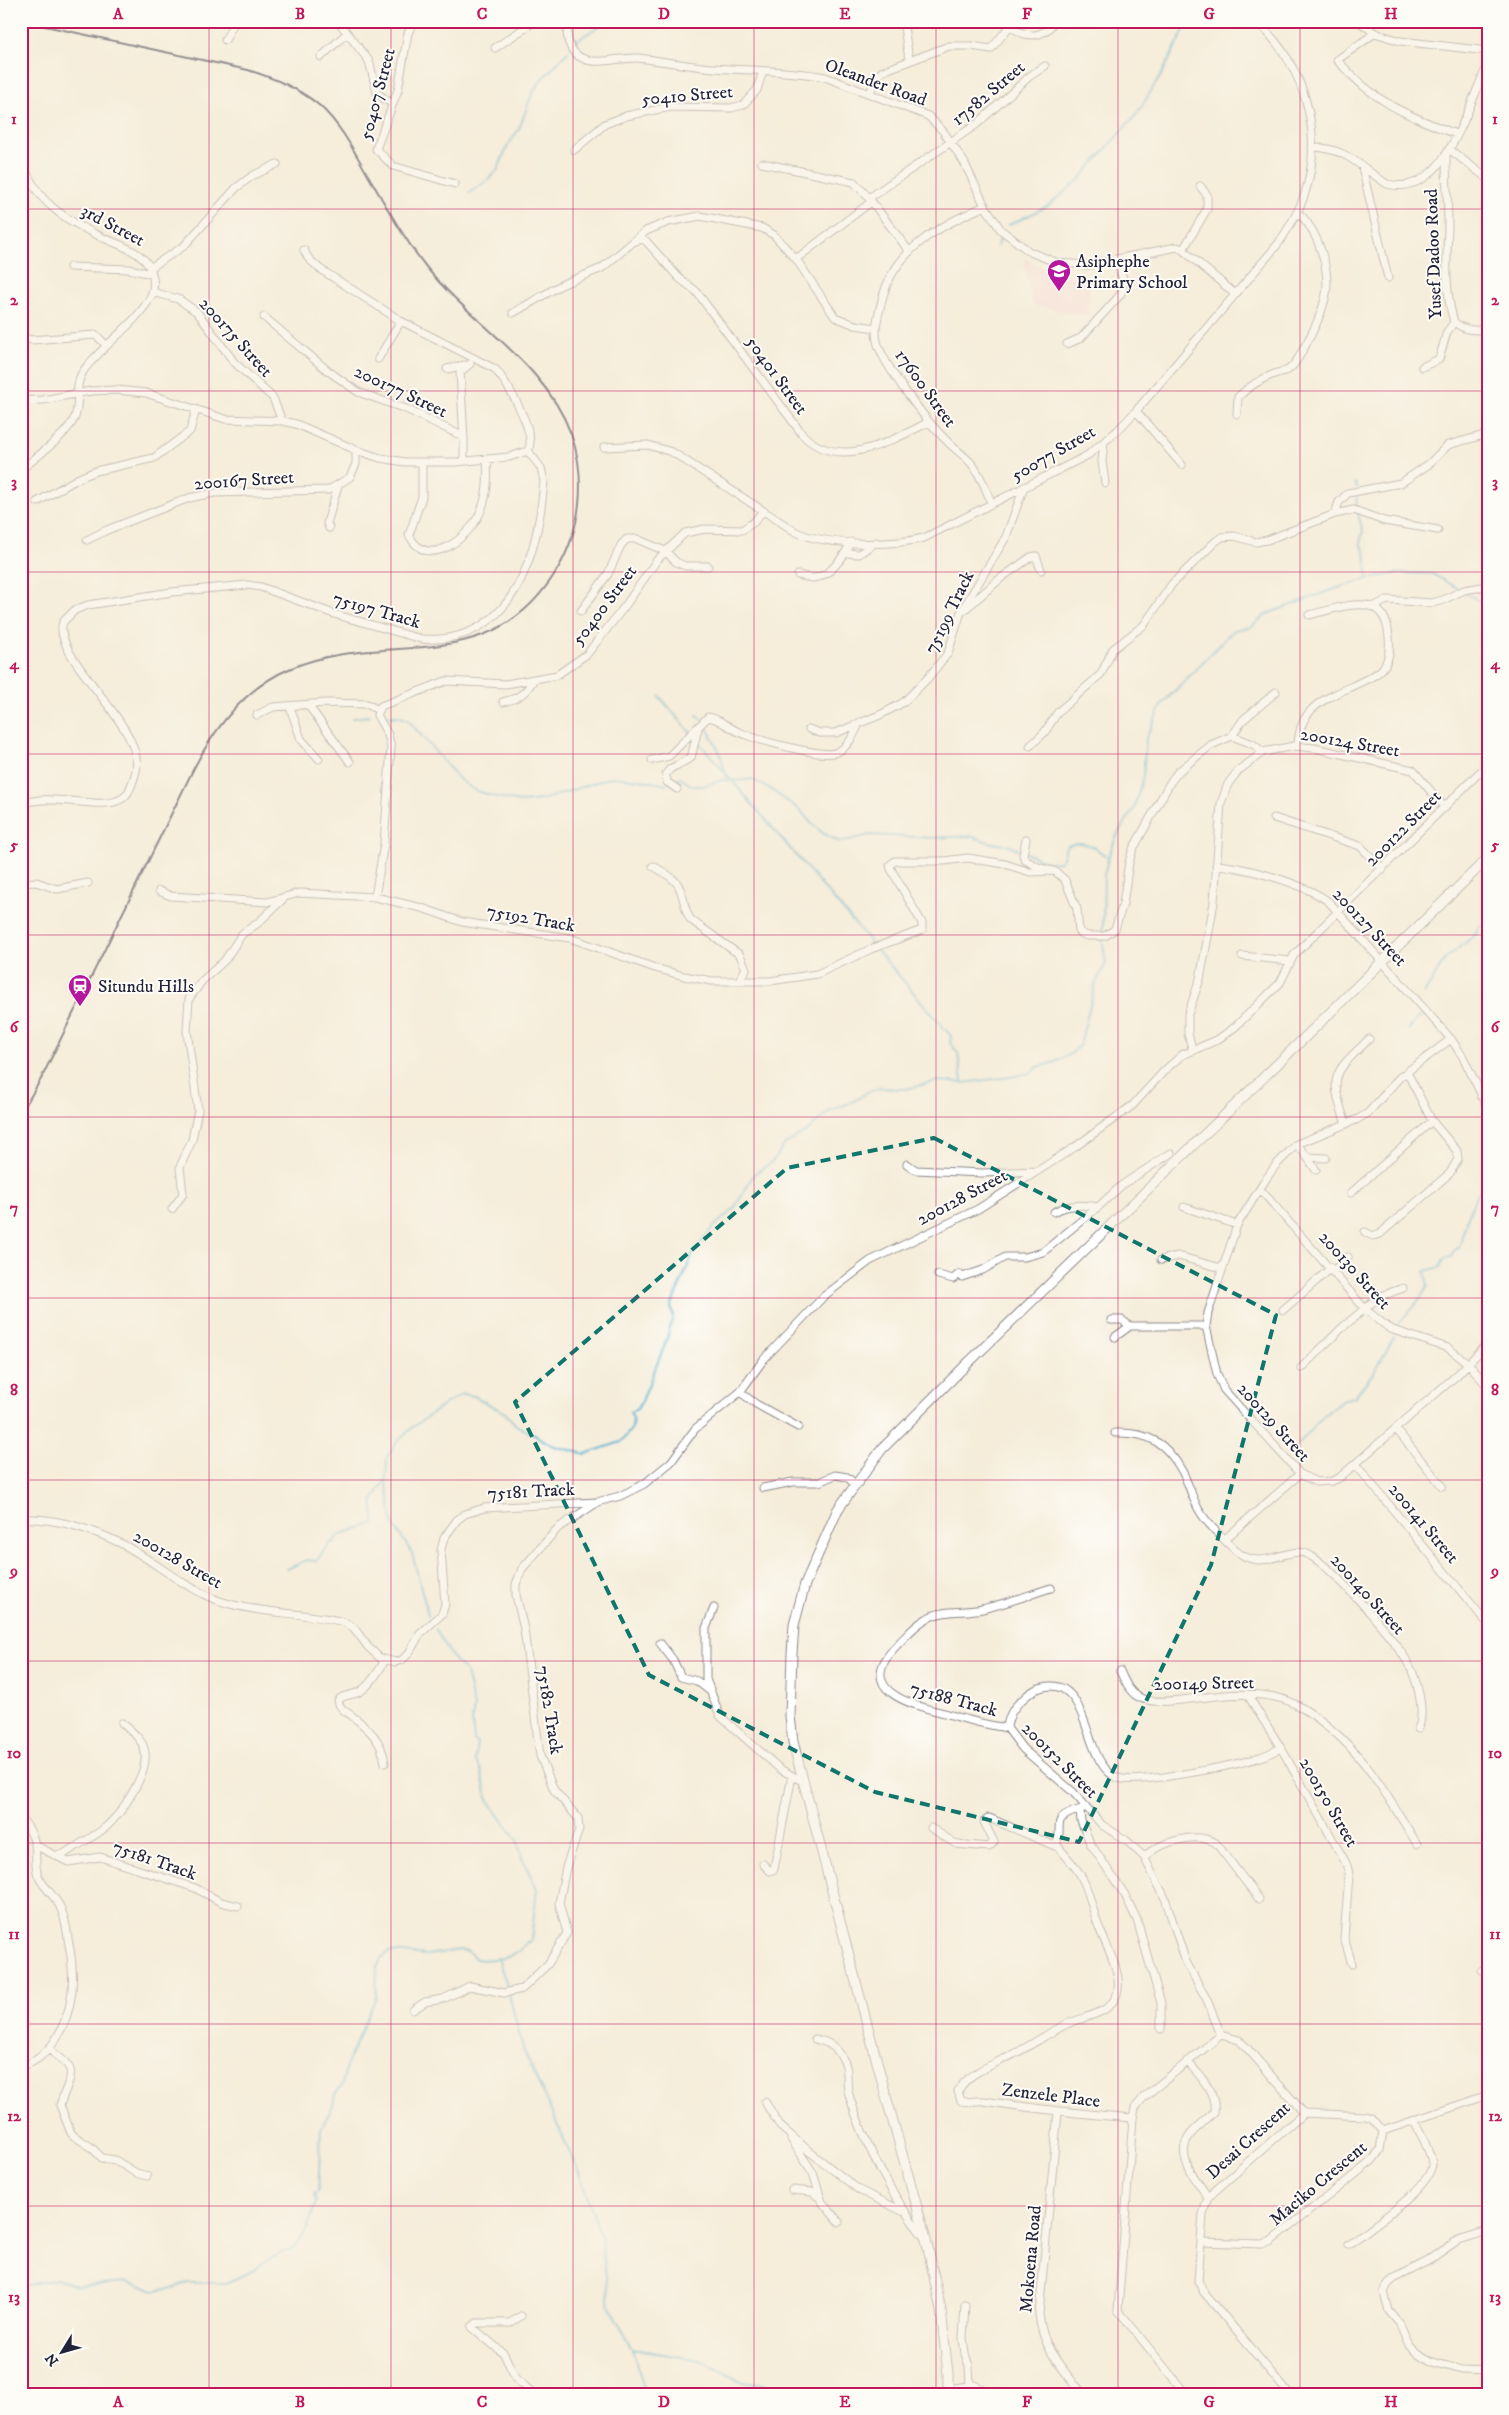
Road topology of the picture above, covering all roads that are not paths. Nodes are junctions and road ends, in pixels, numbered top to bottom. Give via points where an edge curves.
1 (235, 21) edge
2 (338, 21) edge
3 (414, 21) edge
4 (535, 21) edge
5 (571, 21) edge
6 (903, 21) edge
7 (1054, 21) edge
8 (1256, 21) edge
9 (1358, 21) edge
10 (1009, 24) edge
11 (347, 33) junction
12 (1375, 33) junction
13 (225, 40) dead end
14 (495, 48) dead end
15 (1488, 50) edge
16 (322, 56) dead end
17 (909, 59) junction
18 (1488, 65) edge
19 (1045, 66) dead end
20 (763, 71) junction
21 (870, 94) junction
22 (392, 104) junction
23 (1456, 134) junction
24 (951, 143) junction
25 (1312, 147) junction
26 (574, 150) dead end
27 (1447, 153) junction
28 (21, 161) edge
29 (762, 163) dead end
30 (277, 164) dead end
31 (1362, 167) junction
32 (1488, 179) edge
33 (455, 184) dead end
34 (1200, 186) dead end
35 (870, 200) junction
36 (985, 206) junction
37 (1297, 212) junction
38 (631, 242) junction
39 (304, 250) dead end
40 (1184, 250) junction
41 (909, 251) junction
42 (796, 259) junction
43 (1116, 261) junction
44 (70, 266) dead end
45 (151, 270) junction
46 (1388, 278) dead end
47 (152, 292) junction
48 (1234, 294) junction
49 (513, 313) dead end
50 (264, 316) dead end
51 (401, 321) junction
52 (1454, 322) junction
53 (876, 328) junction
54 (1488, 329) edge
55 (22, 337) edge
56 (1068, 344) dead end
57 (106, 346) junction
58 (378, 359) dead end
59 (483, 362) junction
60 (470, 364) junction
61 (1422, 367) dead end
62 (447, 369) dead end
63 (77, 393) junction
64 (21, 402) edge
65 (196, 410) junction
66 (1136, 411) junction
67 (1237, 414) dead end
68 (282, 421) junction
69 (929, 422) junction
70 (1488, 434) edge
71 (464, 440) junction
72 (1104, 442) junction
73 (604, 447) dead end
74 (356, 450) junction
75 (528, 451) junction
76 (487, 459) junction
77 (464, 461) junction
78 (422, 463) junction
79 (1182, 466) dead end
80 (21, 470) edge
81 (1105, 483) dead end
82 (338, 486) junction
83 (1024, 487) junction
84 (37, 502) dead end
85 (992, 504) junction
86 (763, 511) junction
87 (1335, 514) junction
88 (329, 528) dead end
89 (1438, 530) dead end
90 (87, 540) dead end
91 (851, 542) junction
92 (876, 542) junction
93 (665, 551) junction
94 (846, 552) junction
95 (708, 566) dead end
96 (1041, 570) dead end
97 (798, 575) dead end
98 (1488, 586) edge
99 (1375, 606) junction
100 (581, 612) dead end
101 (961, 612) junction
102 (1309, 615) dead end
103 (533, 681) junction
104 (1276, 692) dead end
105 (503, 702) dead end
106 (308, 705) junction
107 (290, 706) junction
108 (378, 710) junction
109 (257, 715) dead end
110 (860, 722) junction
111 (700, 723) junction
112 (809, 729) dead end
113 (1232, 736) junction
114 (1030, 746) dead end
115 (1298, 746) junction
116 (1263, 752) junction
117 (319, 760) dead end
118 (652, 760) dead end
119 (350, 762) dead end
120 (1488, 764) edge
121 (677, 789) dead end
122 (21, 805) edge
123 (1445, 808) junction
124 (1274, 818) dead end
125 (1026, 839) dead end
126 (1488, 858) edge
127 (1216, 865) junction
128 (653, 866) dead end
129 (1383, 869) junction
130 (1053, 871) junction
131 (21, 883) edge
132 (88, 883) dead end
133 (159, 891) dead end
134 (375, 897) junction
135 (283, 899) junction
136 (1339, 913) junction
137 (1242, 956) dead end
138 (1290, 962) junction
139 (1383, 962) junction
140 (739, 980) junction
141 (1369, 1038) dead end
142 (1451, 1039) junction
143 (1193, 1051) junction
144 (1407, 1072) junction
145 (1488, 1090) edge
146 (1481, 1096) junction
147 (1488, 1108) edge
148 (1432, 1121) junction
149 (1346, 1124) junction
150 (1297, 1144) junction
151 (1171, 1153) dead end
152 (1307, 1157) junction
153 (1326, 1158) dead end
154 (907, 1164) dead end
155 (1316, 1170) dead end
156 (1038, 1172) junction
157 (1260, 1189) junction
158 (1351, 1194) dead end
159 (1098, 1207) junction
160 (1184, 1207) dead end
161 (172, 1209) dead end
162 (1054, 1212) dead end
163 (1237, 1225) junction
164 (1365, 1232) dead end
165 (1348, 1257) dead end
166 (1161, 1260) dead end
167 (1221, 1268) junction
168 (1332, 1269) junction
169 (938, 1275) dead end
170 (1403, 1288) dead end
171 (1283, 1310) dead end
172 (1366, 1310) junction
173 (1111, 1320) dead end
174 (1130, 1326) junction
175 (1206, 1326) junction
176 (1115, 1338) dead end
177 (1488, 1343) edge
178 (1469, 1364) junction
179 (1301, 1368) dead end
180 (1488, 1387) edge
181 (740, 1392) junction
182 (798, 1427) dead end
183 (1396, 1429) junction
184 (1115, 1433) dead end
185 (1356, 1464) junction
186 (1300, 1474) junction
187 (855, 1484) junction
188 (1442, 1486) dead end
189 (763, 1488) dead end
190 (597, 1502) junction
191 (21, 1519) edge
192 (1225, 1539) junction
193 (1051, 1588) dead end
194 (714, 1608) dead end
195 (1488, 1624) edge
196 (660, 1643) dead end
197 (385, 1660) junction
198 (395, 1662) joint
199 (1120, 1671) dead end
200 (711, 1692) junction
201 (1247, 1694) junction
202 (122, 1723) dead end
203 (1007, 1728) junction
204 (1418, 1729) dead end
205 (1281, 1748) junction
206 (385, 1763) dead end
207 (792, 1776) junction
208 (802, 1781) junction
209 (1084, 1809) junction
210 (21, 1818) edge
211 (930, 1828) dead end
212 (1417, 1844) dead end
213 (35, 1845) junction
214 (1057, 1845) junction
215 (56, 1856) junction
216 (1144, 1857) junction
217 (763, 1864) dead end
218 (1259, 1899) dead end
219 (238, 1906) dead end
220 (1352, 1964) dead end
221 (413, 2010) dead end
222 (1161, 2029) dead end
223 (1221, 2035) junction
224 (814, 2039) dead end
225 (48, 2049) junction
226 (1187, 2061) junction
227 (21, 2066) edge
228 (1488, 2095) edge
229 (765, 2102) dead end
230 (1058, 2112) junction
231 (1304, 2114) junction
232 (1133, 2118) junction
233 (1414, 2121) junction
234 (1383, 2131) junction
235 (788, 2134) junction
236 (147, 2176) dead end
237 (792, 2190) dead end
238 (1208, 2197) junction
239 (822, 2199) junction
240 (903, 2211) junction
241 (839, 2222) dead end
242 (1488, 2231) edge
243 (926, 2239) junction
244 (1202, 2242) junction
245 (1349, 2244) dead end
246 (965, 2305) dead end
247 (521, 2316) dead end
248 (1488, 2371) edge
249 (970, 2386) junction
250 (948, 2391) edge
251 (1184, 2391) edge
252 (534, 2394) edge
253 (993, 2394) edge
254 (1083, 2394) edge
255 (1174, 2394) edge
256 (1289, 2394) edge

1 - 13 street
2 - 11 street
3 - 22 street, 50407 Street
4 - 14 street
5 - 20 street, Oleander Road via 568,41 574,53 587,60 636,58
6 - 17 street
7 - 10 street via 1037,36
8 - 25 street, 50077 Street via 1273,37 1296,72 1308,108
9 - 12 street
10 - 17 street via 991,49 949,46
11 - 16 street
11 - 22 street via 369,61 377,93
12 - 15 street via 1400,41
12 - 23 street via 1337,60 1377,98
17 - 21 street via 874,78
18 - 23 street
19 - 24 street, 17582 Street
20 - 21 street, Oleander Road via 824,77
20 - 26 street, 50410 Street via 757,90 743,105 731,108 670,107 626,116 605,124
21 - 24 street, Oleander Road via 928,116
22 - 33 street, 50407 Street via 377,150 395,167
23 - 27 street
24 - 35 street, 17582 Street
24 - 36 street, Oleander Road
25 - 31 street via 1341,151
25 - 37 street, 50077 Street via 1309,177
27 - 31 street via 1432,173 1407,185 1387,184
27 - 32 street
27 - 52 street, Yusef Dadoo Road via 1446,282
28 - 45 street, 3rd Street via 31,182 50,206 92,233 132,250
29 - 35 street via 847,179 858,185
30 - 45 street via 236,188 184,246
31 - 46 street
34 - 40 street via 1207,195 1207,209
35 - 41 street
35 - 42 street, 17582 Street
36 - 41 street, 17600 Street via 937,228
36 - 43 street, Oleander Road via 1001,230 1030,252 1069,264
37 - 48 street, 50077 Street via 1278,244
37 - 67 street via 1312,227 1318,240 1326,298 1307,342 1288,370 1245,390 1238,397
38 - 42 street via 653,228 700,216 766,230
38 - 49 street via 599,270 561,284
38 - 69 street, 50401 Street via 645,240 679,278 696,291 802,434 820,449 835,453 856,452
39 - 51 street, 75197 Track via 320,269
40 - 43 street, Oleander Road via 1166,248
40 - 48 street
41 - 53 street, 17600 Street via 891,275 884,291
42 - 53 street via 836,317 855,325
43 - 56 street via 1124,281 1121,294 1078,340
44 - 45 street
45 - 47 street
47 - 57 street via 142,308
47 - 68 street, 200175 Street via 178,299 197,312 234,362 273,398
48 - 66 street, 50077 Street
50 - 71 street, 200177 Street via 358,392 406,409 462,436
51 - 58 street
51 - 59 street, 75197 Track
52 - 54 street via 1472,331
52 - 61 street, Yusef Dadoo Road via 1447,332 1439,359
53 - 69 street, 17600 Street via 879,348 886,362
55 - 57 street via 31,340 96,336
57 - 63 street via 84,370 76,385
59 - 60 street
59 - 75 street, 75197 Track via 503,378 519,408 530,439
60 - 62 street
60 - 71 street via 460,372
63 - 64 street
63 - 65 street via 116,390 146,393
63 - 80 street via 77,410 69,427
65 - 68 street via 225,419
65 - 84 street via 190,431 154,458 96,471
66 - 72 street, 50077 Street
66 - 79 street
68 - 74 street via 307,427
69 - 85 street, 17600 Street via 971,463
70 - 87 street via 1448,445 1429,464 1402,483 1348,493 1339,502
71 - 77 street
72 - 81 street
72 - 83 street, 50077 Street via 1088,454
73 - 86 street, 50077 Street via 648,445 672,452
74 - 78 street via 392,460
74 - 82 street via 356,464 350,477
75 - 76 street via 521,455
75 - 122 street, 75197 Track via 541,468 544,481 528,564 509,601 488,621 471,631 434,640 421,639 334,614 262,587 247,585 100,603 76,610 63,622 62,634 84,673 134,744 136,771 127,794 118,801 46,799
76 - 77 street
76 - 78 street via 488,484 480,513 471,529 458,542 430,551 424,550 409,534 422,497
77 - 78 street
82 - 88 street via 327,523
82 - 90 street, 200167 Street via 329,490 214,493 189,498
83 - 85 street, 50077 Street
83 - 101 street, 75199 Track via 1006,537
85 - 92 street, 50077 Street via 924,538
86 - 91 street, 50077 Street via 807,537 826,542
86 - 93 street, 50400 Street via 742,530 685,532
87 - 89 street via 1354,510 1384,521
87 - 114 street via 1267,540 1256,542 1234,536 1216,541 1172,584 1144,625 1113,649 1101,674 1058,712 1044,733
91 - 92 street, 50077 Street
91 - 94 street
92 - 94 street via 859,554
93 - 95 street via 685,566
93 - 100 street via 636,539 624,541 608,574
93 - 103 street, 50400 Street via 587,654 557,675
94 - 97 street via 840,562 818,577
96 - 101 street via 1036,556 1031,557
98 - 99 street via 1464,590 1432,603 1387,600
99 - 102 street via 1360,604
99 - 115 street via 1383,612 1389,633 1386,663 1377,673 1315,705 1303,719
101 - 110 street, 75199 Track via 948,653 927,679 895,708
103 - 105 street via 519,696
103 - 108 street, 50400 Street via 446,682 385,704
104 - 113 street via 1243,720
106 - 107 street
106 - 108 street via 367,704
106 - 119 street
107 - 109 street via 273,707
107 - 117 street via 301,739
108 - 134 street via 378,718 392,747 384,844
110 - 111 street via 846,746 832,754 768,742 740,733 710,716
110 - 112 street, 75199 Track via 833,734
111 - 118 street via 669,756
111 - 121 street via 691,758 666,774 667,782
113 - 116 street via 1253,744
113 - 130 street via 1203,750 1171,781 1138,838 1129,862 1118,922 1105,936 1087,936 1079,932 1077,909 1065,880
115 - 116 street, 200124 Street
115 - 123 street, 200124 Street via 1413,770
116 - 127 street via 1247,762 1228,784 1222,803
120 - 123 street, 200122 Street
123 - 129 street, 200122 Street
124 - 129 street via 1360,846
125 - 130 street via 1025,860
126 - 139 street
127 - 136 street, 200127 Street via 1233,866 1312,891
127 - 143 street via 1214,902 1203,970 1188,1014 1188,1034
128 - 140 street via 680,888 691,920 740,955 746,969
129 - 136 street, 200122 Street
130 - 140 street, 75192 Track via 1030,872 968,858 892,863 894,876 922,923 923,928 918,933 871,949 825,972 770,981
131 - 132 street via 36,882 57,889
133 - 135 street, 75192 Track via 171,896 250,902
134 - 135 street, 75192 Track via 298,894
134 - 140 street, 75192 Track via 462,922 570,938 684,976 712,981
135 - 161 street via 242,934 225,960 188,999 187,1031 198,1110 192,1140 180,1167 183,1194
136 - 138 street, 200128 Street
136 - 139 street, 200127 Street
137 - 138 street
138 - 143 street, 200128 Street via 1280,983 1235,1027
139 - 142 street, 200127 Street
139 - 187 street via 968,1363 882,1449
141 - 149 street via 1336,1074 1336,1095
142 - 144 street, 200129 Street
142 - 146 street
143 - 156 street, 200128 Street via 1173,1062 1133,1105
144 - 148 street
144 - 149 street, 200129 Street via 1368,1113
145 - 146 street
146 - 147 street
148 - 158 street
148 - 164 street via 1457,1151 1456,1166 1380,1234 1373,1236
149 - 150 street, 200129 Street
150 - 152 street
150 - 157 street, 200129 Street via 1276,1164
151 - 159 street via 1122,1185
152 - 153 street
152 - 155 street
154 - 156 street via 916,1170
156 - 181 street, 200128 Street via 978,1209 880,1255 860,1268 810,1310 764,1359
157 - 163 street, 200129 Street
157 - 168 street, 200130 Street
159 - 162 street via 1082,1204
159 - 169 street via 1043,1252 1025,1257 1005,1257 983,1270 959,1274 953,1279
160 - 163 street
163 - 167 street, 200129 Street
165 - 168 street
166 - 167 street via 1178,1256
167 - 175 street, 200129 Street
168 - 171 street
168 - 172 street, 200130 Street
170 - 172 street via 1379,1297
172 - 178 street, 200130 Street via 1390,1329 1448,1348
172 - 179 street via 1344,1326
173 - 174 street via 1122,1320
174 - 175 street
174 - 176 street
175 - 186 street, 200129 Street via 1224,1390
177 - 178 street, 200129 Street
178 - 180 street, 200130 Street
178 - 183 street, 200129 Street
181 - 182 street via 751,1402
181 - 190 street, 200128 Street via 695,1429 660,1473 630,1492
183 - 185 street, 200129 Street
183 - 188 street
184 - 192 street, 200140 Street via 1149,1436 1163,1446 1183,1472 1200,1511
185 - 186 street, 200129 Street via 1332,1481 1316,1482
185 - 195 street, 200141 Street
186 - 192 street
187 - 189 street via 847,1477 835,1475 819,1482 793,1482
187 - 208 street via 838,1509 820,1548 805,1584 794,1626 790,1716
190 - 198 street, 75181 Track via 484,1508 457,1520 444,1538 441,1550 446,1604 442,1614 420,1634 406,1657
190 - 221 street, 75182 Track via 558,1528 522,1569 516,1584 540,1756 554,1790 578,1818 578,1834 566,1867 559,1903 567,1933 548,1964 522,1989 504,1992 470,1986 444,1999 424,2002
191 - 197 street, 200128 Street via 53,1521 107,1537 190,1587 221,1601 344,1622 354,1628 370,1650
192 - 204 street, 200140 Street via 1239,1553 1258,1560 1303,1552 1336,1576 1408,1664 1422,1712
193 - 203 street, 75188 Track via 983,1609 926,1618 893,1649 881,1670 887,1689 900,1700
194 - 200 street via 706,1628 706,1679
196 - 200 street via 681,1677 697,1681
197 - 198 street, 200128 Street
197 - 206 street via 363,1690 338,1701 342,1709 375,1736 382,1746
199 - 201 street, 200149 Street via 1131,1692 1158,1702
200 - 207 street via 725,1722
201 - 205 street, 200150 Street
201 - 212 street, 200149 Street via 1287,1700 1346,1741 1389,1798
202 - 215 street via 142,1744 146,1754 143,1771 125,1806 106,1827
203 - 205 street, 200152 Street via 1011,1713 1031,1692 1057,1686 1072,1696 1100,1761 1108,1772 1125,1780 1152,1779 1236,1764
203 - 209 street, 200152 Street via 1023,1748 1058,1778
205 - 220 street, 200150 Street via 1347,1865 1344,1938
207 - 208 street
207 - 217 street via 774,1869 770,1871
208 - 243 street
209 - 214 street via 1065,1815 1061,1820
209 - 216 street, 200152 Street
209 - 222 street via 1081,1821 1090,1843 1125,1895 1137,1920 1161,2002
210 - 213 street via 31,1831
211 - 214 street via 956,1844 991,1846 994,1839 984,1822 989,1818 1030,1834 1048,1845
213 - 215 street, 75181 Track
213 - 225 street via 41,1882 56,1899 64,1919 73,1983 66,2022
214 - 230 street, Zenzele Place via 1087,1889 1113,1962 1118,1992 1097,2014 1066,2024 979,2071 958,2091 961,2101
215 - 219 street, 75181 Track via 68,1862 100,1857 195,1888 221,1902
216 - 218 street via 1160,1845 1210,1839
216 - 223 street, 200152 Street via 1165,1898 1186,1962 1207,2000
223 - 226 street
223 - 231 street, Desai Crescent via 1239,2040
224 - 240 street via 832,2044 844,2060 850,2100
225 - 227 street via 37,2059
225 - 236 street via 68,2062 71,2072 60,2105 71,2133 102,2158 115,2160 136,2174
226 - 232 street via 1139,2102
226 - 238 street via 1210,2090 1214,2103 1214,2112 1189,2137 1184,2156
228 - 233 street
229 - 235 street
230 - 232 street, Zenzele Place
230 - 254 street, Mokoena Road via 1040,2330 1046,2346
231 - 234 street, Maciko Crescent via 1365,2116 1372,2118
231 - 238 street, Desai Crescent
232 - 251 street via 1118,2310
233 - 234 street
233 - 245 street via 1431,2158 1429,2177 1418,2190
234 - 244 street, Maciko Crescent via 1380,2150 1372,2161 1270,2242
235 - 239 street via 813,2173
235 - 240 street via 859,2190
237 - 239 street via 812,2192
238 - 244 street, Desai Crescent via 1203,2214
239 - 241 street
240 - 243 street
242 - 248 street via 1458,2240 1388,2284 1384,2292 1386,2304 1411,2348 1425,2359 1467,2371
243 - 250 street via 941,2310
244 - 256 street, Desai Crescent via 1198,2281 1203,2291
246 - 249 street via 964,2338
247 - 252 street via 510,2323 477,2322 472,2327 504,2354 516,2380
249 - 250 street
249 - 253 street via 978,2385
251 - 255 street

